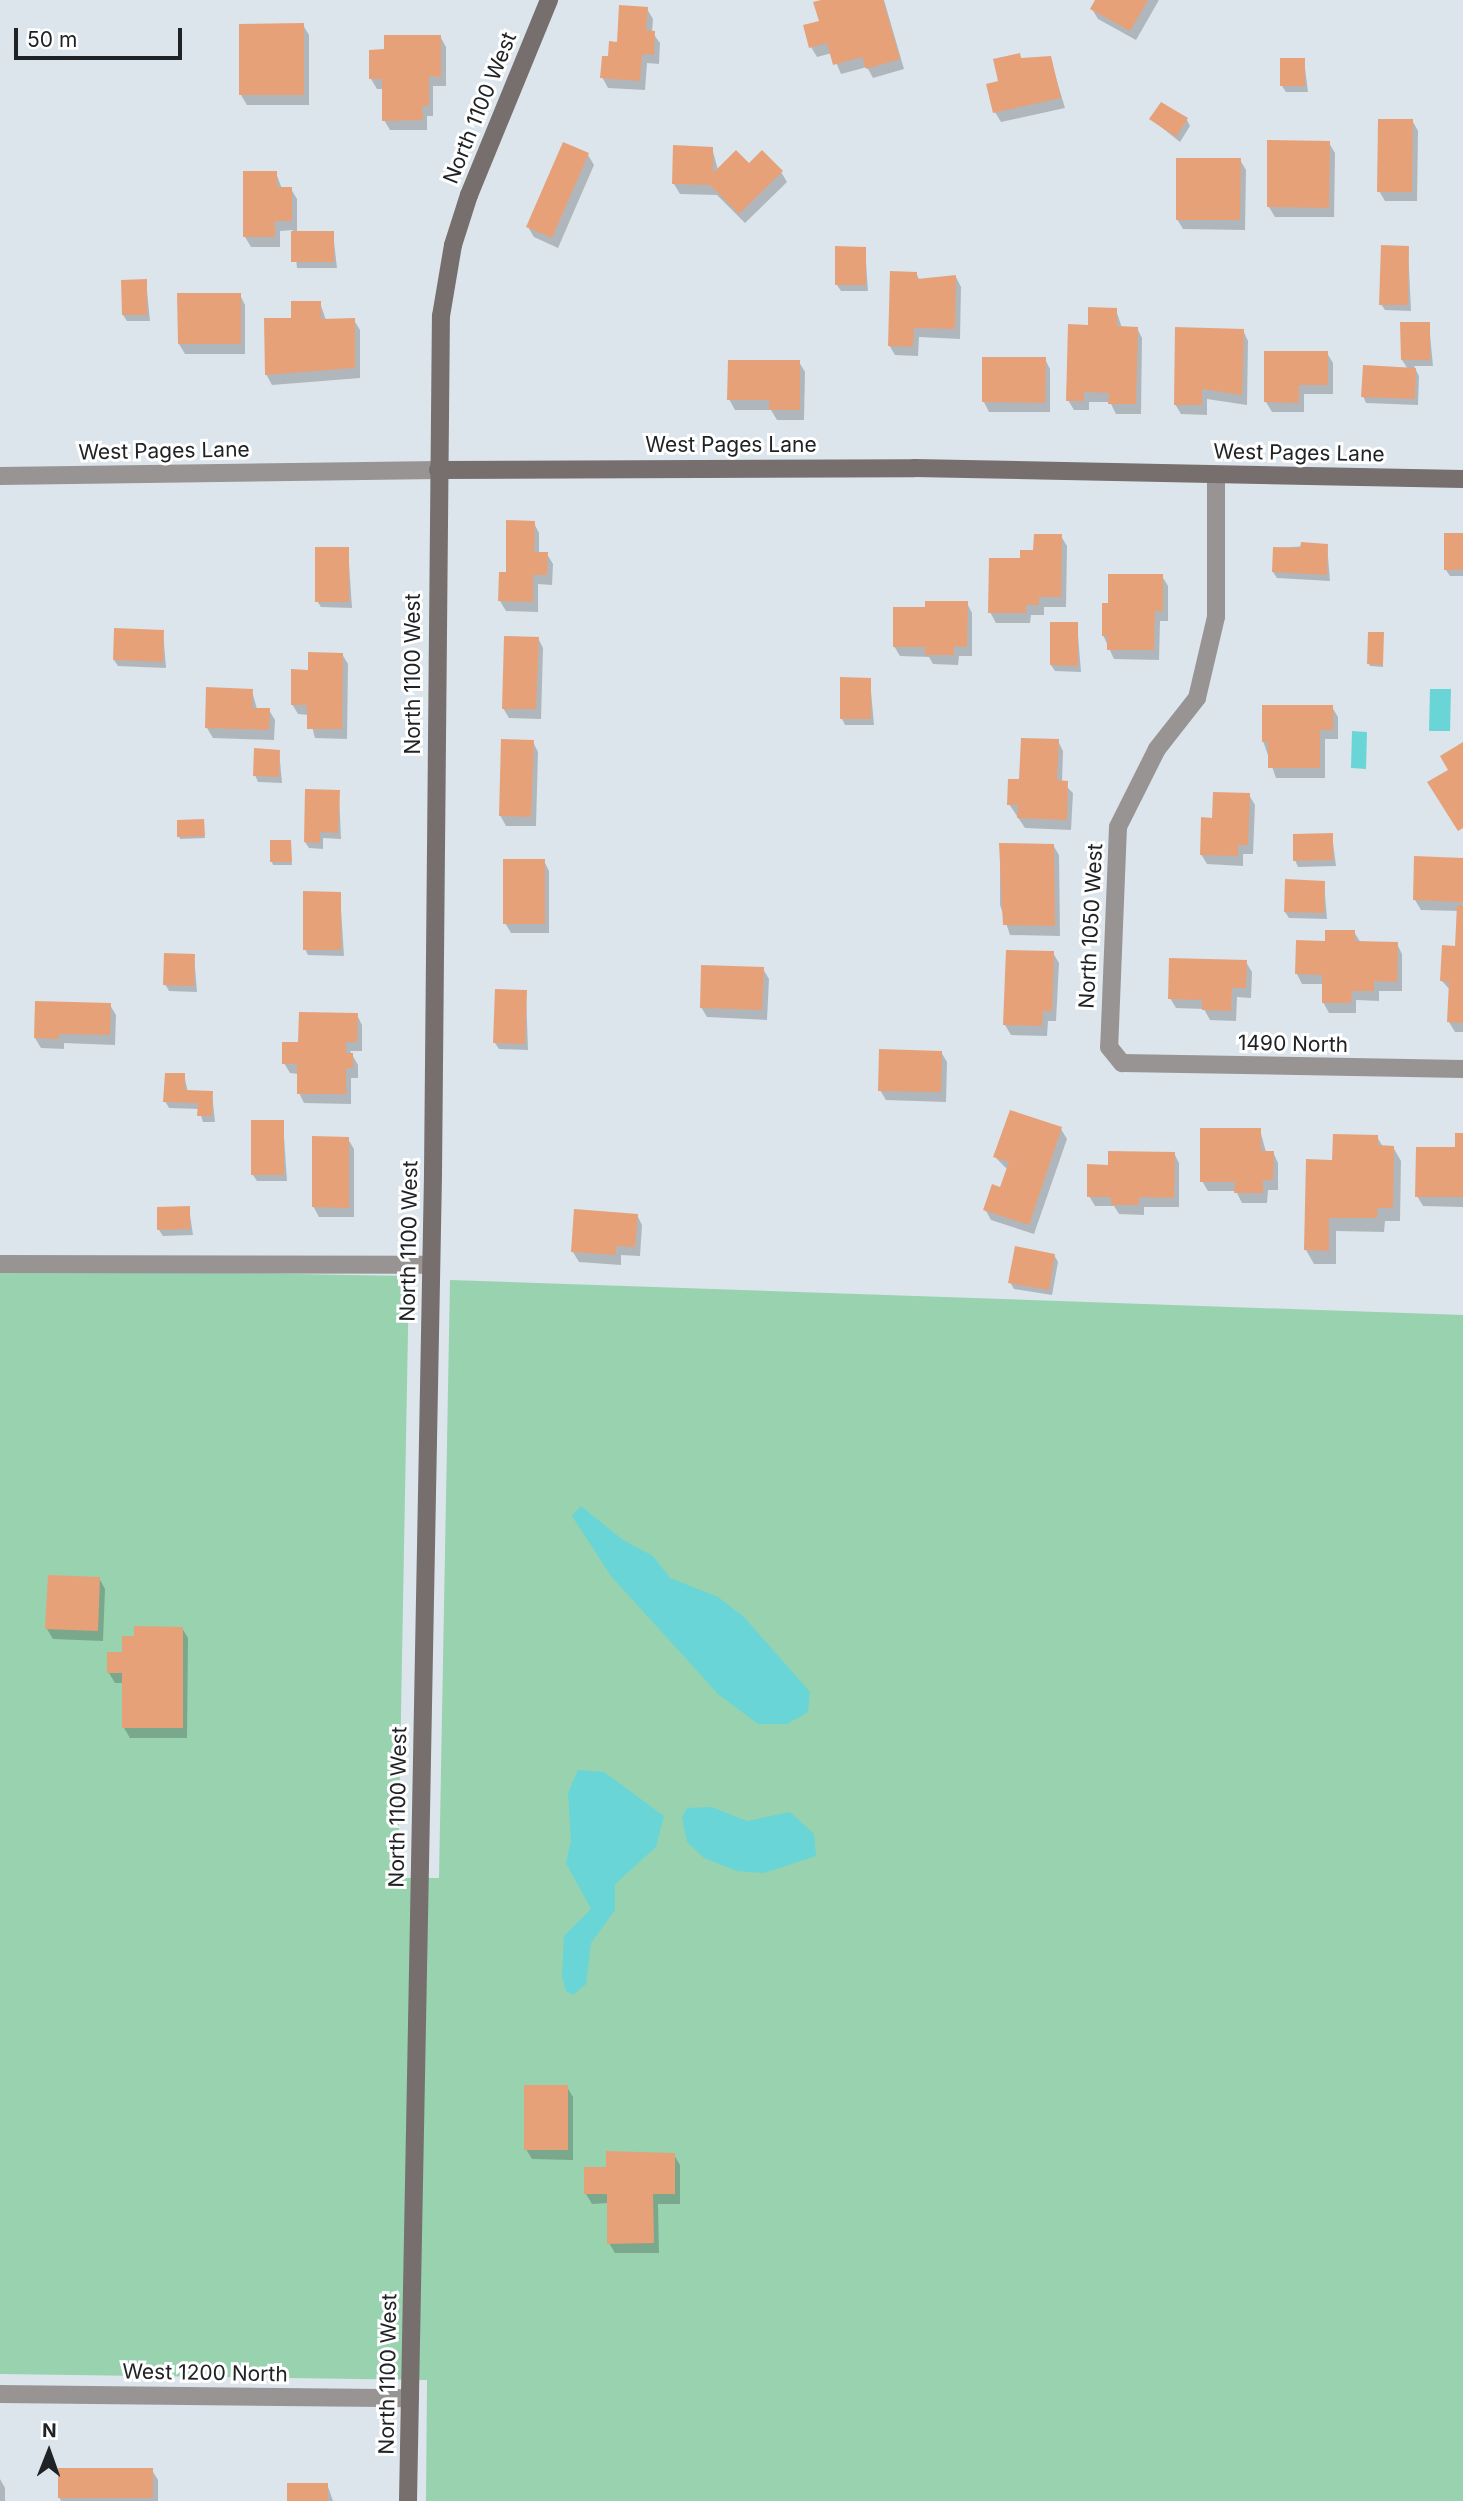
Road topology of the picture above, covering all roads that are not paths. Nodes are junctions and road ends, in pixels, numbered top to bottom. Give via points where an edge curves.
1 (549, 0) edge
2 (438, 470) junction
3 (1216, 475) junction
4 (0, 476) edge
5 (1463, 479) edge
6 (1122, 1063) joint
7 (1463, 1069) edge
8 (0, 1264) edge
9 (431, 1265) junction
10 (0, 2394) edge
11 (410, 2398) junction
12 (408, 2501) edge

1 - 2 street, North 1100 West via 492,132 453,245 441,316
2 - 3 street, West Pages Lane via 900,468
2 - 4 street, West Pages Lane
2 - 9 street, North 1100 West
3 - 5 street, West Pages Lane
3 - 6 street, North 1050 West via 1216,617 1196,698 1157,749 1118,827 1109,1047
6 - 7 street, 1490 North
8 - 9 street
9 - 11 street, North 1100 West
10 - 11 street, West 1200 North
11 - 12 street, North 1100 West

